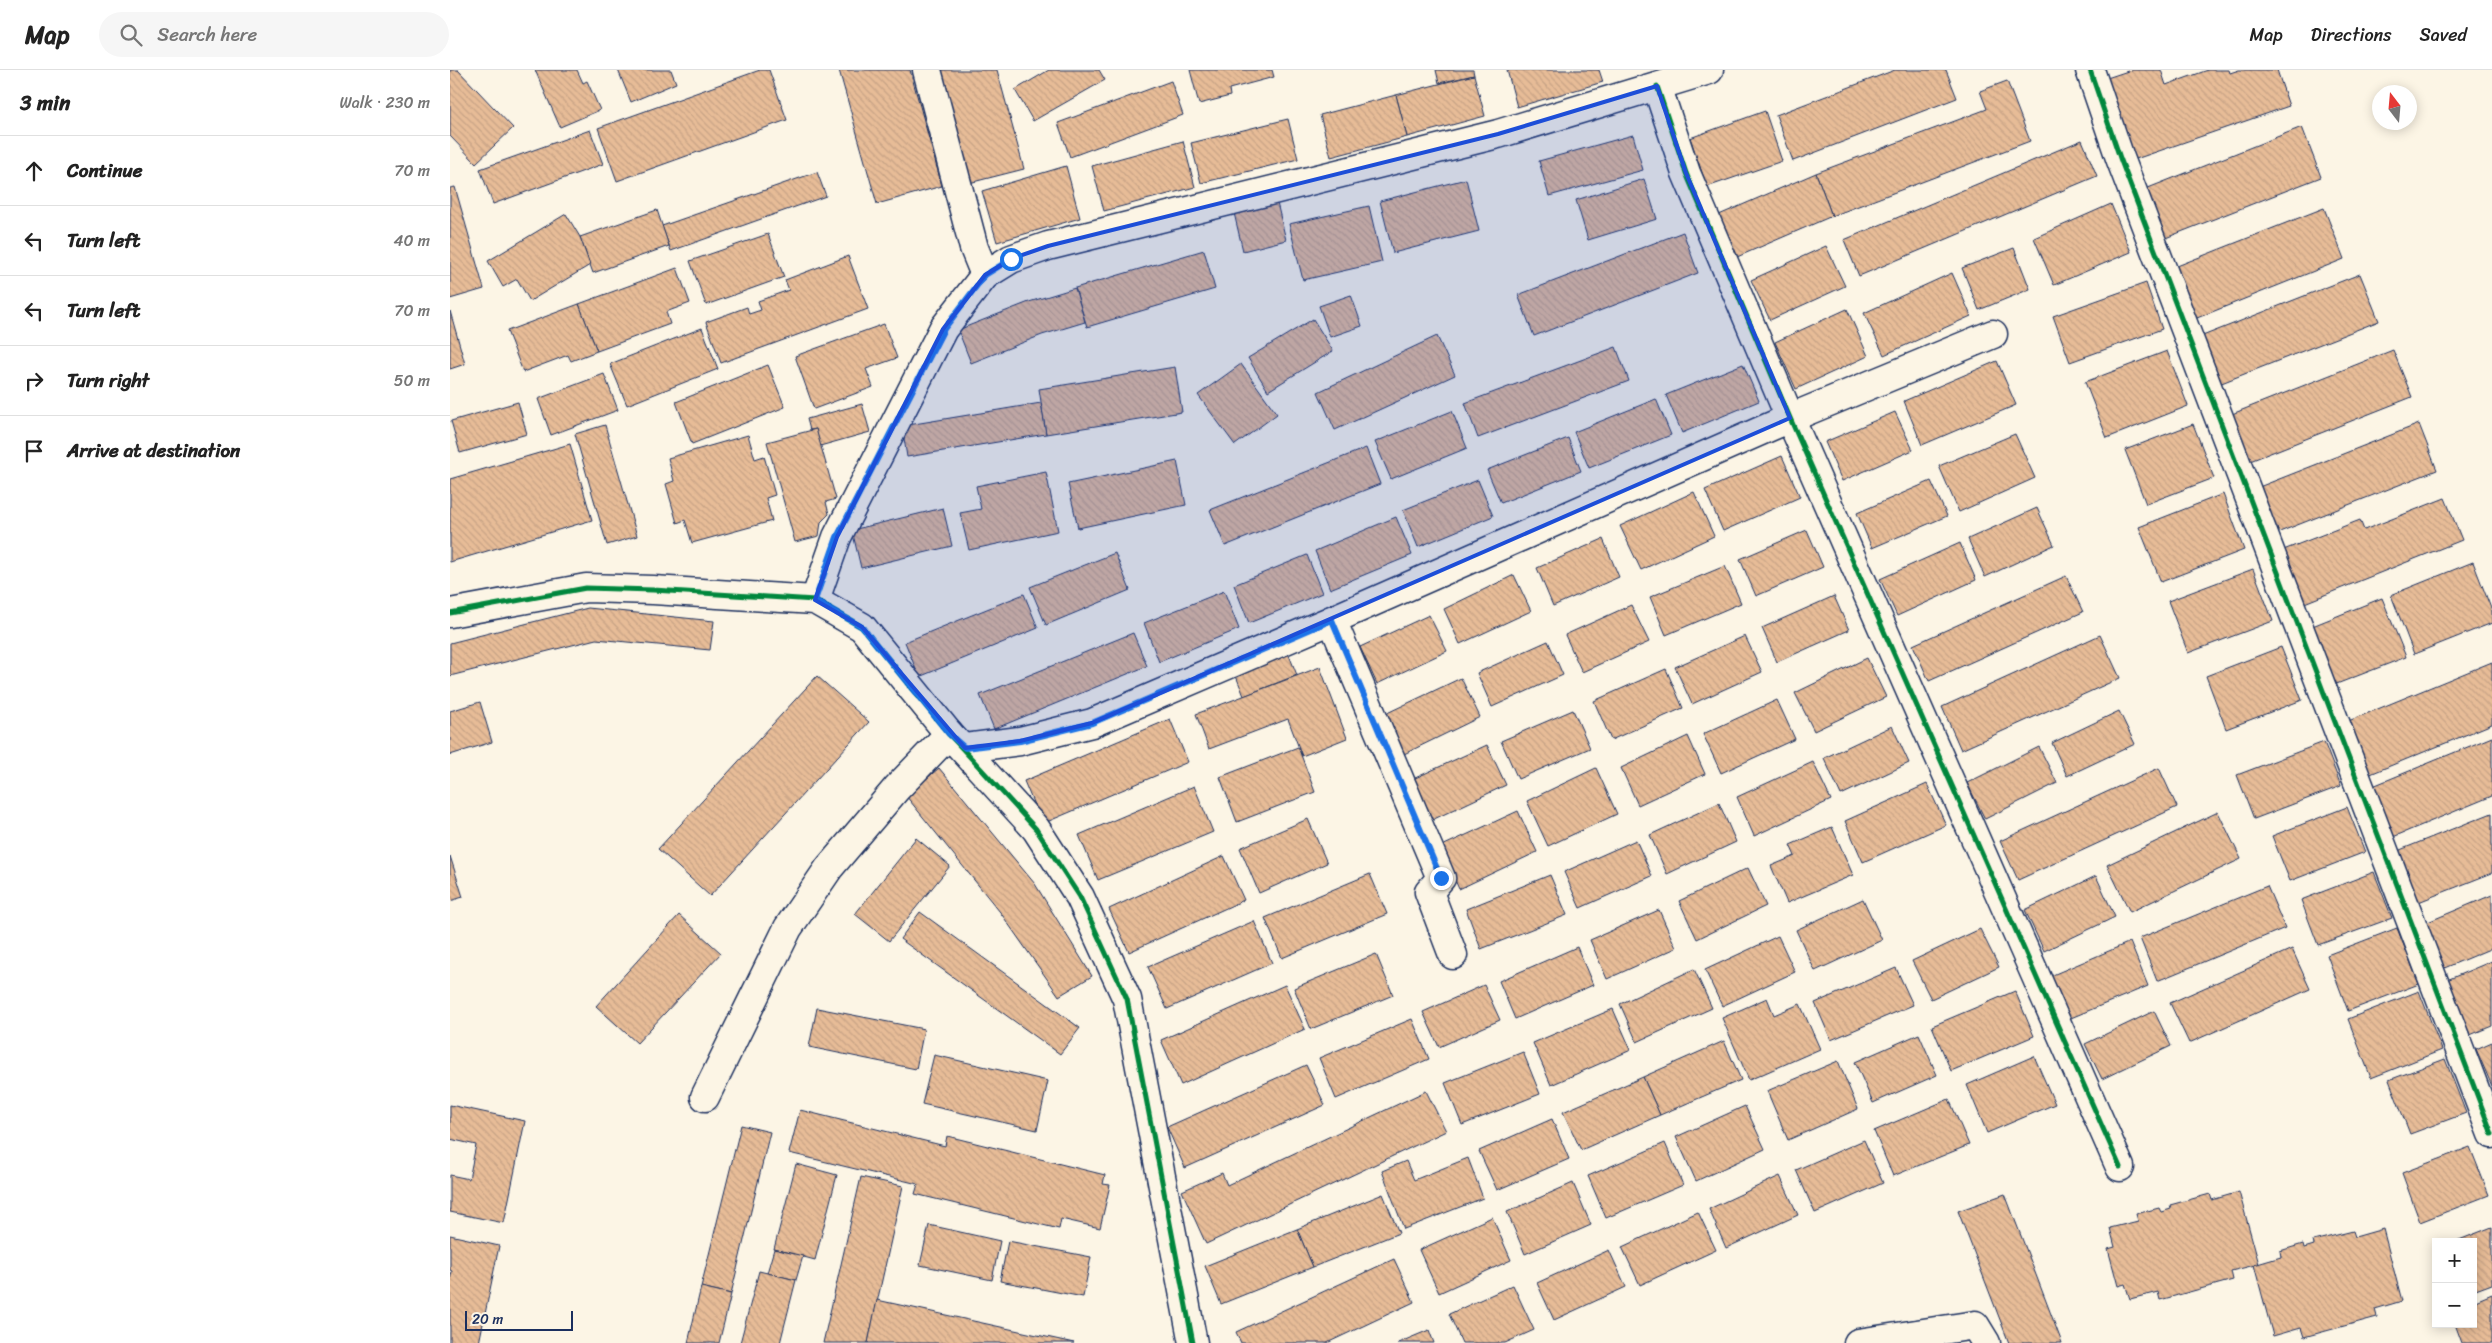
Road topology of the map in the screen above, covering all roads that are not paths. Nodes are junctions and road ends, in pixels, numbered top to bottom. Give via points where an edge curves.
1 (927, 70) edge
2 (1709, 70) edge
3 (2090, 70) edge
4 (1657, 86) junction
5 (985, 275) junction
6 (1993, 334) dead end
7 (1790, 418) junction
8 (815, 600) junction
9 (450, 613) edge
10 (1332, 620) junction
11 (957, 741) junction
12 (1454, 955) dead end
13 (705, 1097) dead end
14 (2492, 1134) edge
15 (2120, 1167) dead end
16 (1193, 1343) edge
17 (1858, 1343) edge
18 (1986, 1343) edge

1 - 5 street via 974,248
2 - 4 street
3 - 14 street via 2120,158
4 - 5 street via 1498,134 1048,246 1011,259
4 - 7 street via 1686,173
5 - 8 street via 944,329 837,537
6 - 7 street
7 - 10 street
7 - 15 street
8 - 9 street via 586,588
8 - 11 street via 862,627
10 - 11 street via 1092,723 1020,741
10 - 12 street via 1441,878 1429,892
11 - 13 street via 897,788 829,868 788,928
11 - 16 street via 1036,829 1080,897 1127,999
17 - 18 street via 1975,1325

